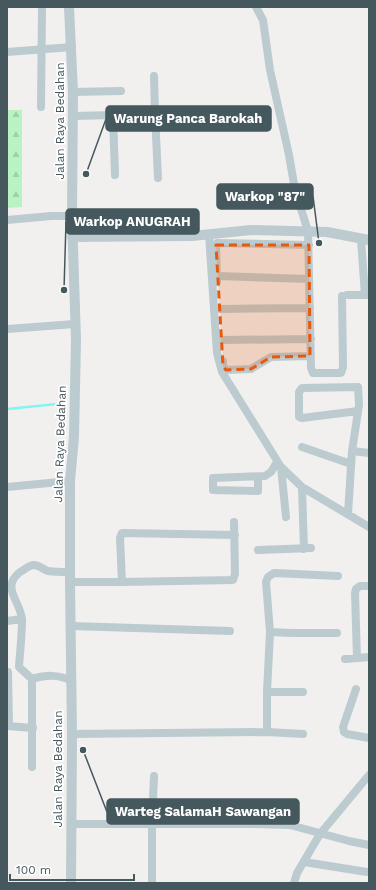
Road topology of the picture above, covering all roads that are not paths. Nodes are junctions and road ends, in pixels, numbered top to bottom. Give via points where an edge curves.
1 (42, 7) edge
2 (70, 7) edge
3 (256, 7) edge
4 (72, 47) junction
5 (42, 49) junction
6 (7, 52) edge
7 (154, 76) dead end
8 (121, 91) dead end
9 (73, 92) junction
10 (42, 107) dead end
11 (155, 114) junction
12 (113, 115) junction
13 (73, 116) junction
14 (115, 175) dead end
15 (158, 178) dead end
16 (72, 216) junction
17 (7, 220) edge
18 (308, 231) junction
19 (209, 234) junction
20 (72, 237) junction
21 (365, 239) edge
22 (309, 245) junction
23 (217, 276) junction
24 (309, 279) junction
25 (367, 295) edge
26 (310, 308) junction
27 (218, 309) junction
28 (75, 324) junction
29 (7, 328) edge
30 (310, 339) junction
31 (220, 340) junction
32 (310, 356) junction
33 (358, 411) junction
34 (302, 446) dead end
35 (352, 452) junction
36 (369, 453) edge
37 (351, 464) junction
38 (279, 465) junction
39 (258, 477) junction
40 (70, 481) junction
41 (7, 486) edge
42 (302, 487) junction
43 (348, 514) junction
44 (286, 517) dead end
45 (234, 522) dead end
46 (369, 527) edge
47 (234, 535) junction
48 (258, 550) dead end
49 (338, 576) dead end
50 (70, 577) junction
51 (122, 582) junction
52 (369, 586) edge
53 (22, 619) junction
54 (7, 621) edge
55 (71, 626) junction
56 (230, 631) dead end
57 (270, 632) junction
58 (337, 633) dead end
59 (369, 657) edge
60 (357, 658) junction
61 (344, 659) dead end
62 (19, 667) junction
63 (8, 672) edge
64 (32, 679) junction
65 (72, 681) junction
66 (356, 689) dead end
67 (267, 692) junction
68 (302, 692) dead end
69 (8, 726) edge
70 (33, 728) junction
71 (267, 732) junction
72 (72, 734) junction
73 (303, 734) dead end
74 (369, 738) edge
75 (32, 767) dead end
76 (369, 775) edge
77 (154, 776) dead end
78 (71, 824) junction
79 (152, 824) junction
80 (320, 834) junction
81 (369, 845) edge
82 (304, 862) junction
83 (367, 872) dead end
84 (152, 880) dead end
85 (71, 883) edge
86 (294, 883) edge

1 - 5 street
2 - 4 street, Jalan Raya Bedahan
3 - 18 street via 263,20 270,70 295,190
4 - 5 street
4 - 9 street, Jalan Raya Bedahan
5 - 6 street
5 - 10 street
7 - 11 street
8 - 9 street
9 - 13 street, Jalan Raya Bedahan
11 - 12 street
11 - 15 street
12 - 13 street
12 - 14 street
13 - 16 street, Jalan Raya Bedahan
16 - 17 street
16 - 20 street, Jalan Raya Bedahan
18 - 19 street via 251,230
18 - 21 street
18 - 22 street
19 - 20 street
19 - 38 street via 219,366
20 - 28 street, Jalan Raya Bedahan
21 - 25 street
22 - 23 street via 217,243
22 - 24 street
23 - 24 street
23 - 27 street
24 - 26 street
25 - 32 street via 344,296 342,372 313,373
26 - 27 street
26 - 30 street
27 - 31 street
28 - 29 street
28 - 40 street, Jalan Raya Bedahan via 75,402
30 - 31 street
30 - 32 street
31 - 32 street via 223,366 226,370 251,369 271,356
33 - 33 street via 358,387 302,388 299,392 298,413 302,418
33 - 35 street
34 - 37 street
35 - 36 street
35 - 37 street
37 - 43 street
38 - 39 street via 265,476
38 - 42 street
38 - 44 street
39 - 39 street via 214,478 213,490 258,491
40 - 41 street
40 - 50 street, Jalan Raya Bedahan
42 - 43 street
42 - 48 street via 307,548
43 - 46 street
45 - 47 street
47 - 51 street via 233,580
47 - 51 street via 122,533
49 - 57 street via 274,573 268,577 266,582
50 - 51 street
50 - 53 street via 34,565 13,576 10,593 20,608
50 - 55 street, Jalan Raya Bedahan
52 - 60 street via 360,586 355,593
53 - 54 street
53 - 62 street
55 - 56 street
55 - 65 street, Jalan Raya Bedahan
57 - 58 street
57 - 67 street
59 - 60 street
60 - 61 street
62 - 63 street
62 - 64 street
63 - 69 street
64 - 65 street via 50,675
64 - 70 street
65 - 72 street, Jalan Raya Bedahan
66 - 74 street via 343,728 344,732
67 - 68 street
67 - 71 street
69 - 70 street
70 - 75 street
71 - 72 street
71 - 73 street
72 - 78 street, Jalan Raya Bedahan
76 - 80 street
77 - 79 street
78 - 79 street
78 - 85 street, Jalan Raya Bedahan
79 - 80 street via 290,825
79 - 84 street
80 - 81 street
80 - 82 street
82 - 83 street
82 - 86 street

